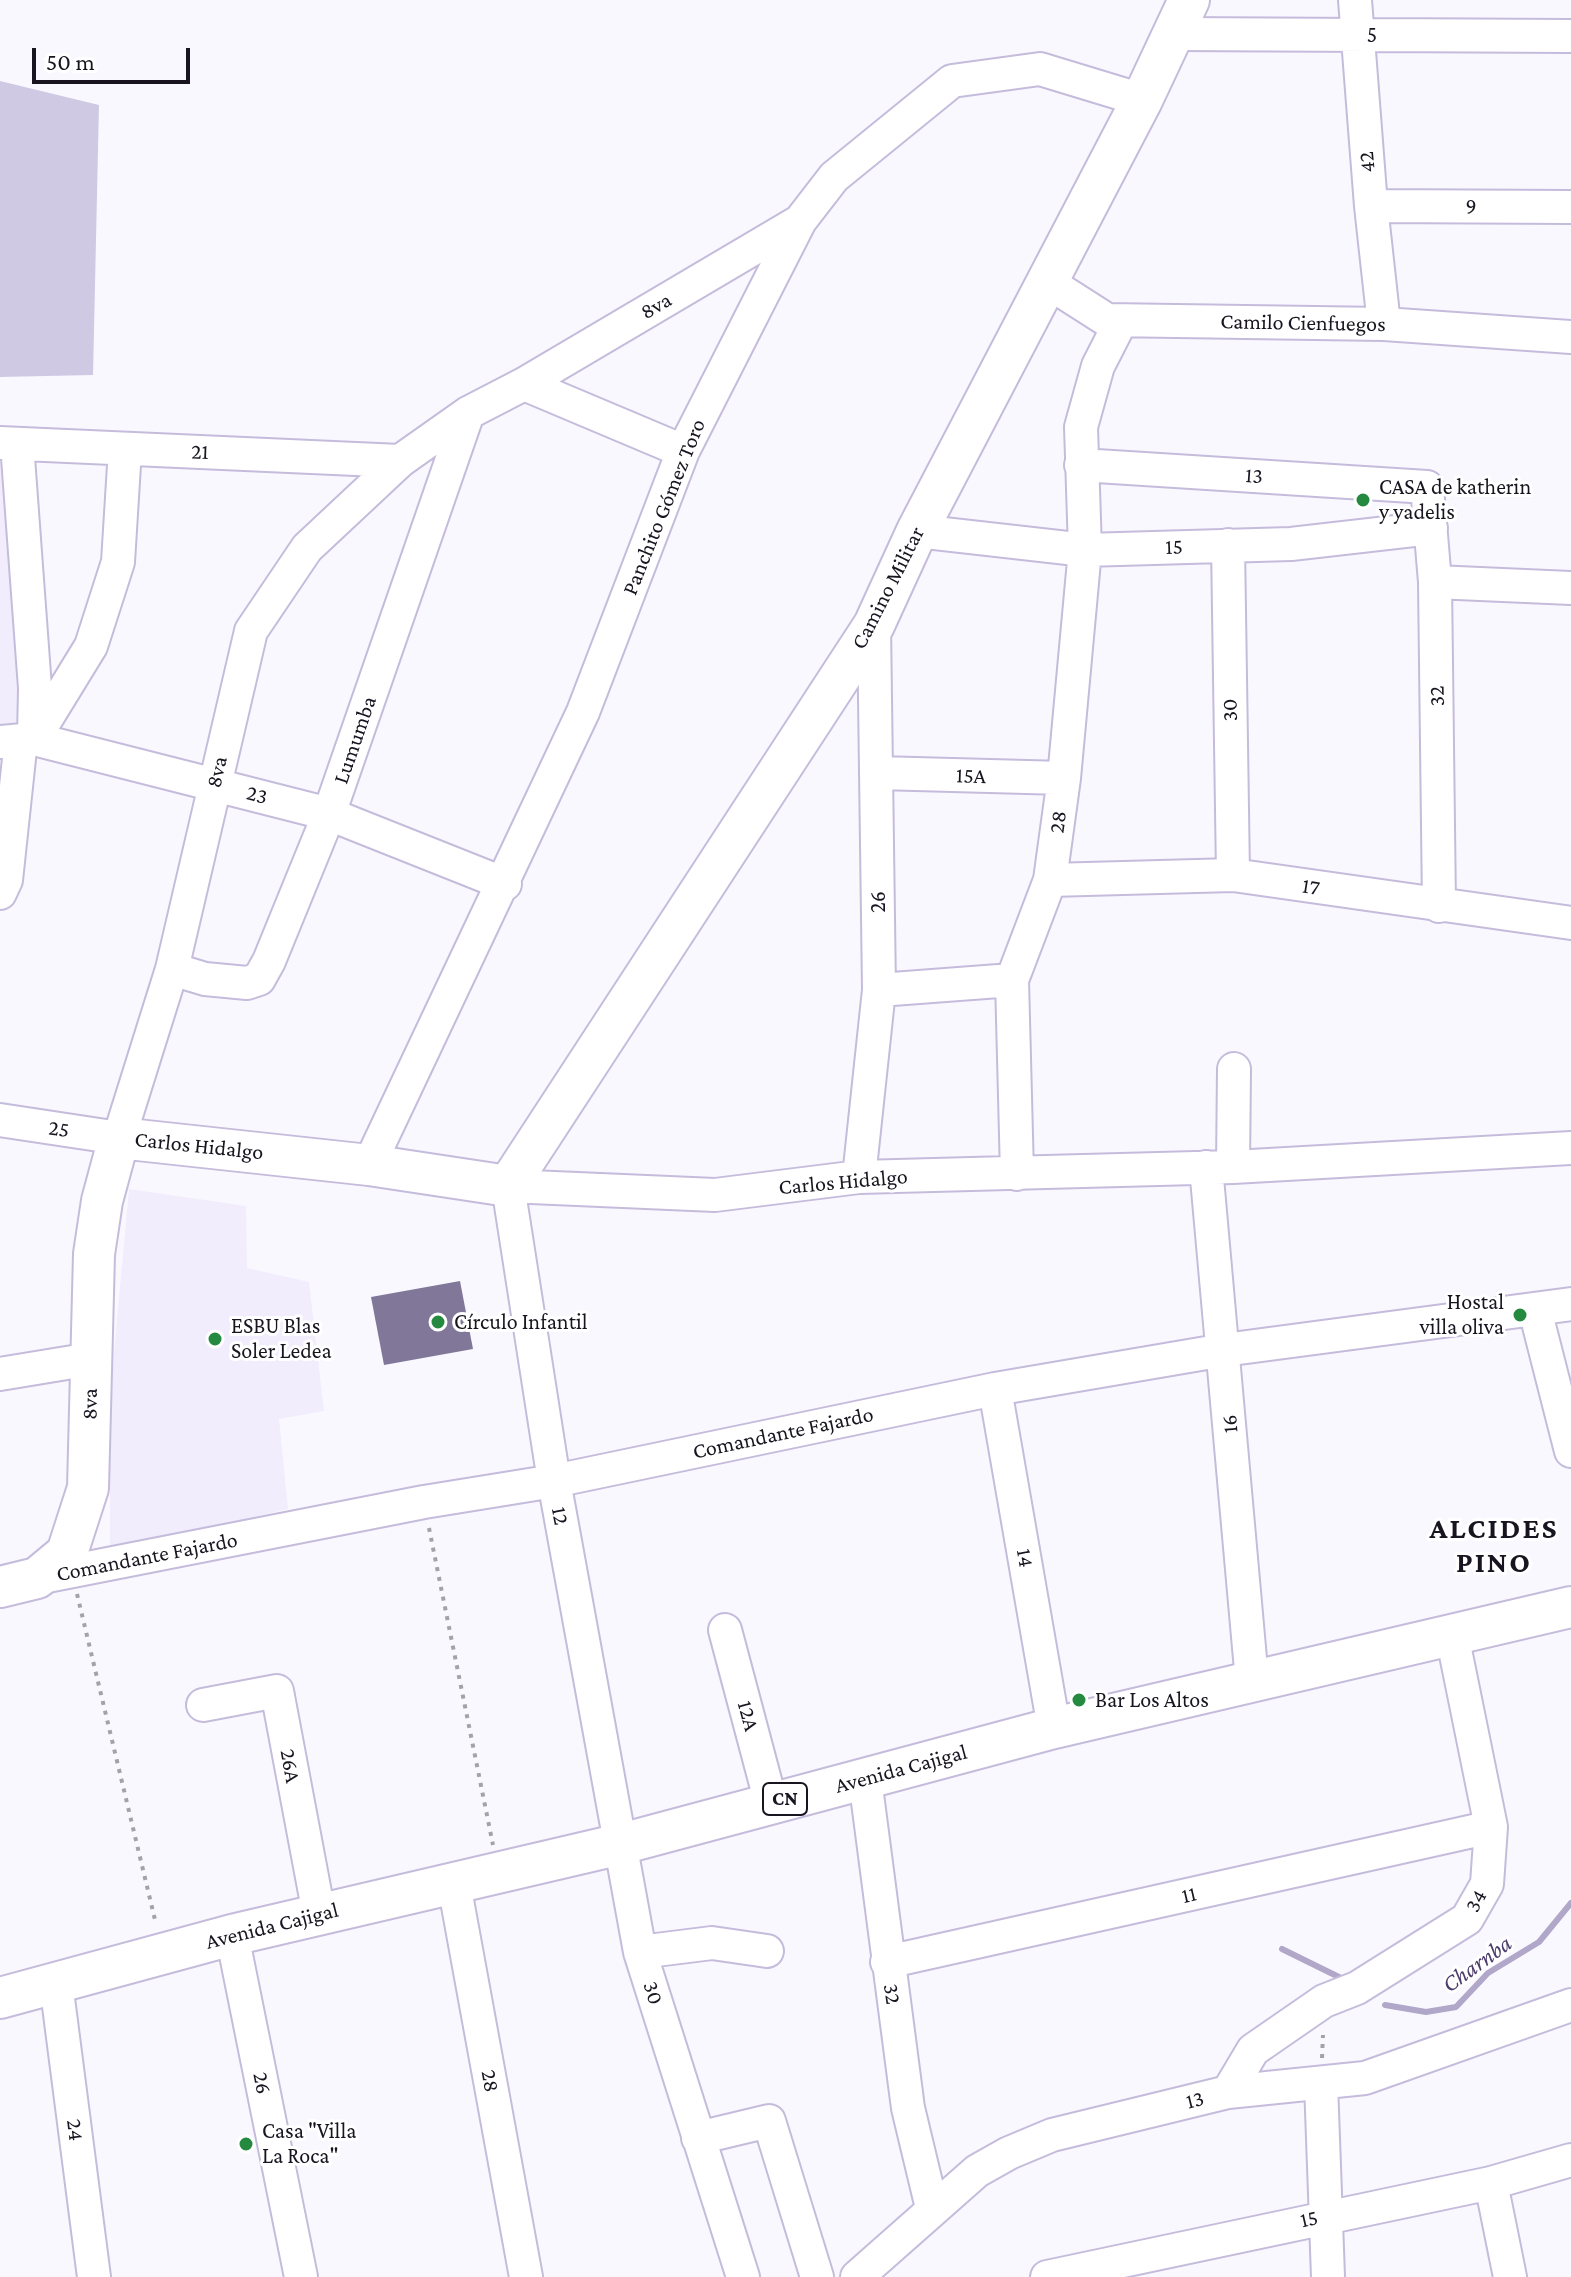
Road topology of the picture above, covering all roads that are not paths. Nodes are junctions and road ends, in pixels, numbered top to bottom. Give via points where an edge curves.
1 (1355, 0) edge
2 (1181, 17) edge
3 (1356, 35) junction
4 (1571, 36) edge
5 (1142, 100) junction
6 (1371, 206) junction
7 (1571, 207) edge
8 (800, 221) junction
9 (1046, 281) junction
10 (1121, 321) junction
11 (1384, 324) junction
12 (1571, 337) edge
13 (524, 384) junction
14 (468, 413) junction
15 (8, 444) edge
16 (125, 449) junction
17 (683, 451) junction
18 (400, 461) junction
19 (1081, 465) junction
20 (1427, 487) joint
21 (1431, 528) junction
22 (917, 531) junction
23 (1228, 545) junction
24 (1085, 550) junction
25 (1435, 582) junction
26 (1571, 588) edge
27 (874, 625) junction
28 (18, 740) edge
29 (878, 773) junction
30 (1064, 778) junction
31 (213, 784) junction
32 (329, 814) junction
33 (1233, 875) junction
34 (1050, 880) junction
35 (505, 884) junction
36 (0, 893) edge
37 (1439, 906) junction
38 (1571, 923) edge
39 (172, 969) junction
40 (1012, 980) junction
41 (879, 990) junction
42 (1234, 1069) dead end
43 (0, 1120) edge
44 (119, 1138) junction
45 (1571, 1148) edge
46 (369, 1165) junction
47 (1220, 1167) junction
48 (1017, 1174) junction
49 (859, 1177) junction
50 (508, 1186) junction
51 (1571, 1304) edge
52 (1535, 1310) junction
53 (1224, 1350) junction
54 (91, 1359) junction
55 (0, 1374) edge
56 (995, 1389) junction
57 (1571, 1451) edge
58 (554, 1481) junction
59 (36, 1579) edge
60 (1571, 1607) edge
61 (725, 1630) dead end
62 (1452, 1635) junction
63 (1252, 1681) junction
64 (203, 1705) dead end
65 (1054, 1728) junction
66 (865, 1779) junction
67 (771, 1803) junction
68 (1491, 1827) junction
69 (621, 1844) junction
70 (454, 1884) junction
71 (319, 1914) junction
72 (232, 1935) junction
73 (767, 1951) dead end
74 (640, 1952) junction
75 (887, 1962) junction
76 (56, 1983) junction
77 (0, 1998) edge
78 (1571, 2005) edge
79 (1321, 2083) junction
80 (1228, 2092) junction
81 (698, 2138) junction
82 (1571, 2160) edge
83 (1491, 2183) junction
84 (932, 2208) junction
85 (1328, 2215) junction
86 (868, 2275) edge
87 (94, 2277) edge
88 (301, 2277) edge
89 (526, 2277) edge
90 (743, 2277) edge
91 (817, 2277) edge
92 (1047, 2277) edge
93 (1328, 2277) edge
94 (1510, 2277) edge

1 - 3 street, 42
2 - 3 street, 5
2 - 5 main road, Camino Militar
3 - 4 street, 5
3 - 6 street, 42
5 - 8 street, Panchito Gómez Toro via 1040,69 952,81 834,177
5 - 9 main road, Camino Militar
6 - 7 street, 9
6 - 11 street, 42
8 - 13 street, 8va
8 - 17 street, Panchito Gómez Toro
9 - 10 street, Camilo Cienfuegos via 1107,320
9 - 22 main road, Camino Militar
10 - 11 street, Camilo Cienfuegos
10 - 19 street, 28 via 1098,366 1081,427
11 - 12 street, Camilo Cienfuegos
13 - 14 street, 8va
13 - 17 street
14 - 18 street, 8va
14 - 32 street, Lumumba
15 - 16 street, 21
15 - 28 street via 35,688
16 - 18 street, 21
16 - 28 street via 118,562 91,646
17 - 35 street, Panchito Gómez Toro via 583,712
18 - 31 street, 8va via 307,548 251,631
19 - 20 street, 13
19 - 24 street, 28
20 - 21 street, 32
21 - 23 street, 15 via 1291,544
21 - 25 street, 32
22 - 24 street, 15
22 - 27 main road, Camino Militar
23 - 24 street, 15
23 - 33 street, 30
24 - 30 street, 28
25 - 26 street
25 - 37 street, 32
27 - 29 street, 26
27 - 50 main road, Camino Militar
28 - 31 street, 23
28 - 36 street via 6,880
29 - 30 street, 15A
29 - 41 street, 26
30 - 34 street, 28
31 - 32 street, 23
31 - 39 street, 8va
32 - 35 street, 23
32 - 39 street, Lumumba via 259,979 205,979
33 - 34 street, 17
33 - 37 street, 17
34 - 40 street, 28
35 - 46 street, Panchito Gómez Toro
37 - 38 street, 17
39 - 44 street, 8va
40 - 41 street
40 - 48 street, 28
41 - 49 street, 26
42 - 47 street, 16
43 - 44 street, 25
44 - 46 main road, Carlos Hidalgo
44 - 54 main road, 8va via 94,1254
45 - 47 street, Carlos Hidalgo
46 - 50 main road, Carlos Hidalgo
47 - 48 street, Carlos Hidalgo
47 - 53 street, 16
48 - 49 street, Carlos Hidalgo
49 - 50 street, Carlos Hidalgo via 715,1195
50 - 58 street, 12
51 - 52 street, Comandante Fajardo
52 - 53 street, Comandante Fajardo
52 - 57 street
53 - 56 street, Comandante Fajardo
53 - 63 street, 16
54 - 55 street
54 - 59 main road, 8va via 88,1488 67,1553
56 - 58 street, Comandante Fajardo
56 - 65 street, 14
58 - 59 street, Comandante Fajardo
58 - 69 street, 12
60 - 62 main road, Avenida Cajigal / CN
61 - 67 street, 12A
62 - 63 main road, Avenida Cajigal / CN
62 - 68 street, 34
63 - 65 main road, Avenida Cajigal / CN
64 - 71 street, 26A via 277,1691
65 - 66 main road, Avenida Cajigal / CN
66 - 67 main road, Avenida Cajigal / CN
66 - 75 street, 32
67 - 69 main road, Avenida Cajigal / CN
68 - 75 street, 11
68 - 80 street, 34 via 1487,1884 1467,1919 1357,1988 1324,2001 1253,2050
69 - 70 main road, Avenida Cajigal / CN
69 - 74 street, 30
70 - 71 main road, Avenida Cajigal / CN
70 - 89 street, 28
71 - 72 main road, Avenida Cajigal / CN
72 - 76 main road, Avenida Cajigal / CN
72 - 88 street, 26
73 - 74 street via 712,1943
74 - 81 street, 30
75 - 84 street, 32 via 908,2108
76 - 77 main road, Avenida Cajigal / CN
76 - 87 street, 24
78 - 79 street, 13 via 1397,2069
79 - 80 street, 13
79 - 85 street
80 - 84 street, 13 via 1052,2135 977,2171
81 - 90 street, 30
81 - 91 street via 769,2121
82 - 83 street, 15
83 - 85 street, 15
83 - 94 street
84 - 86 street, 13
85 - 92 street, 15
85 - 93 street

